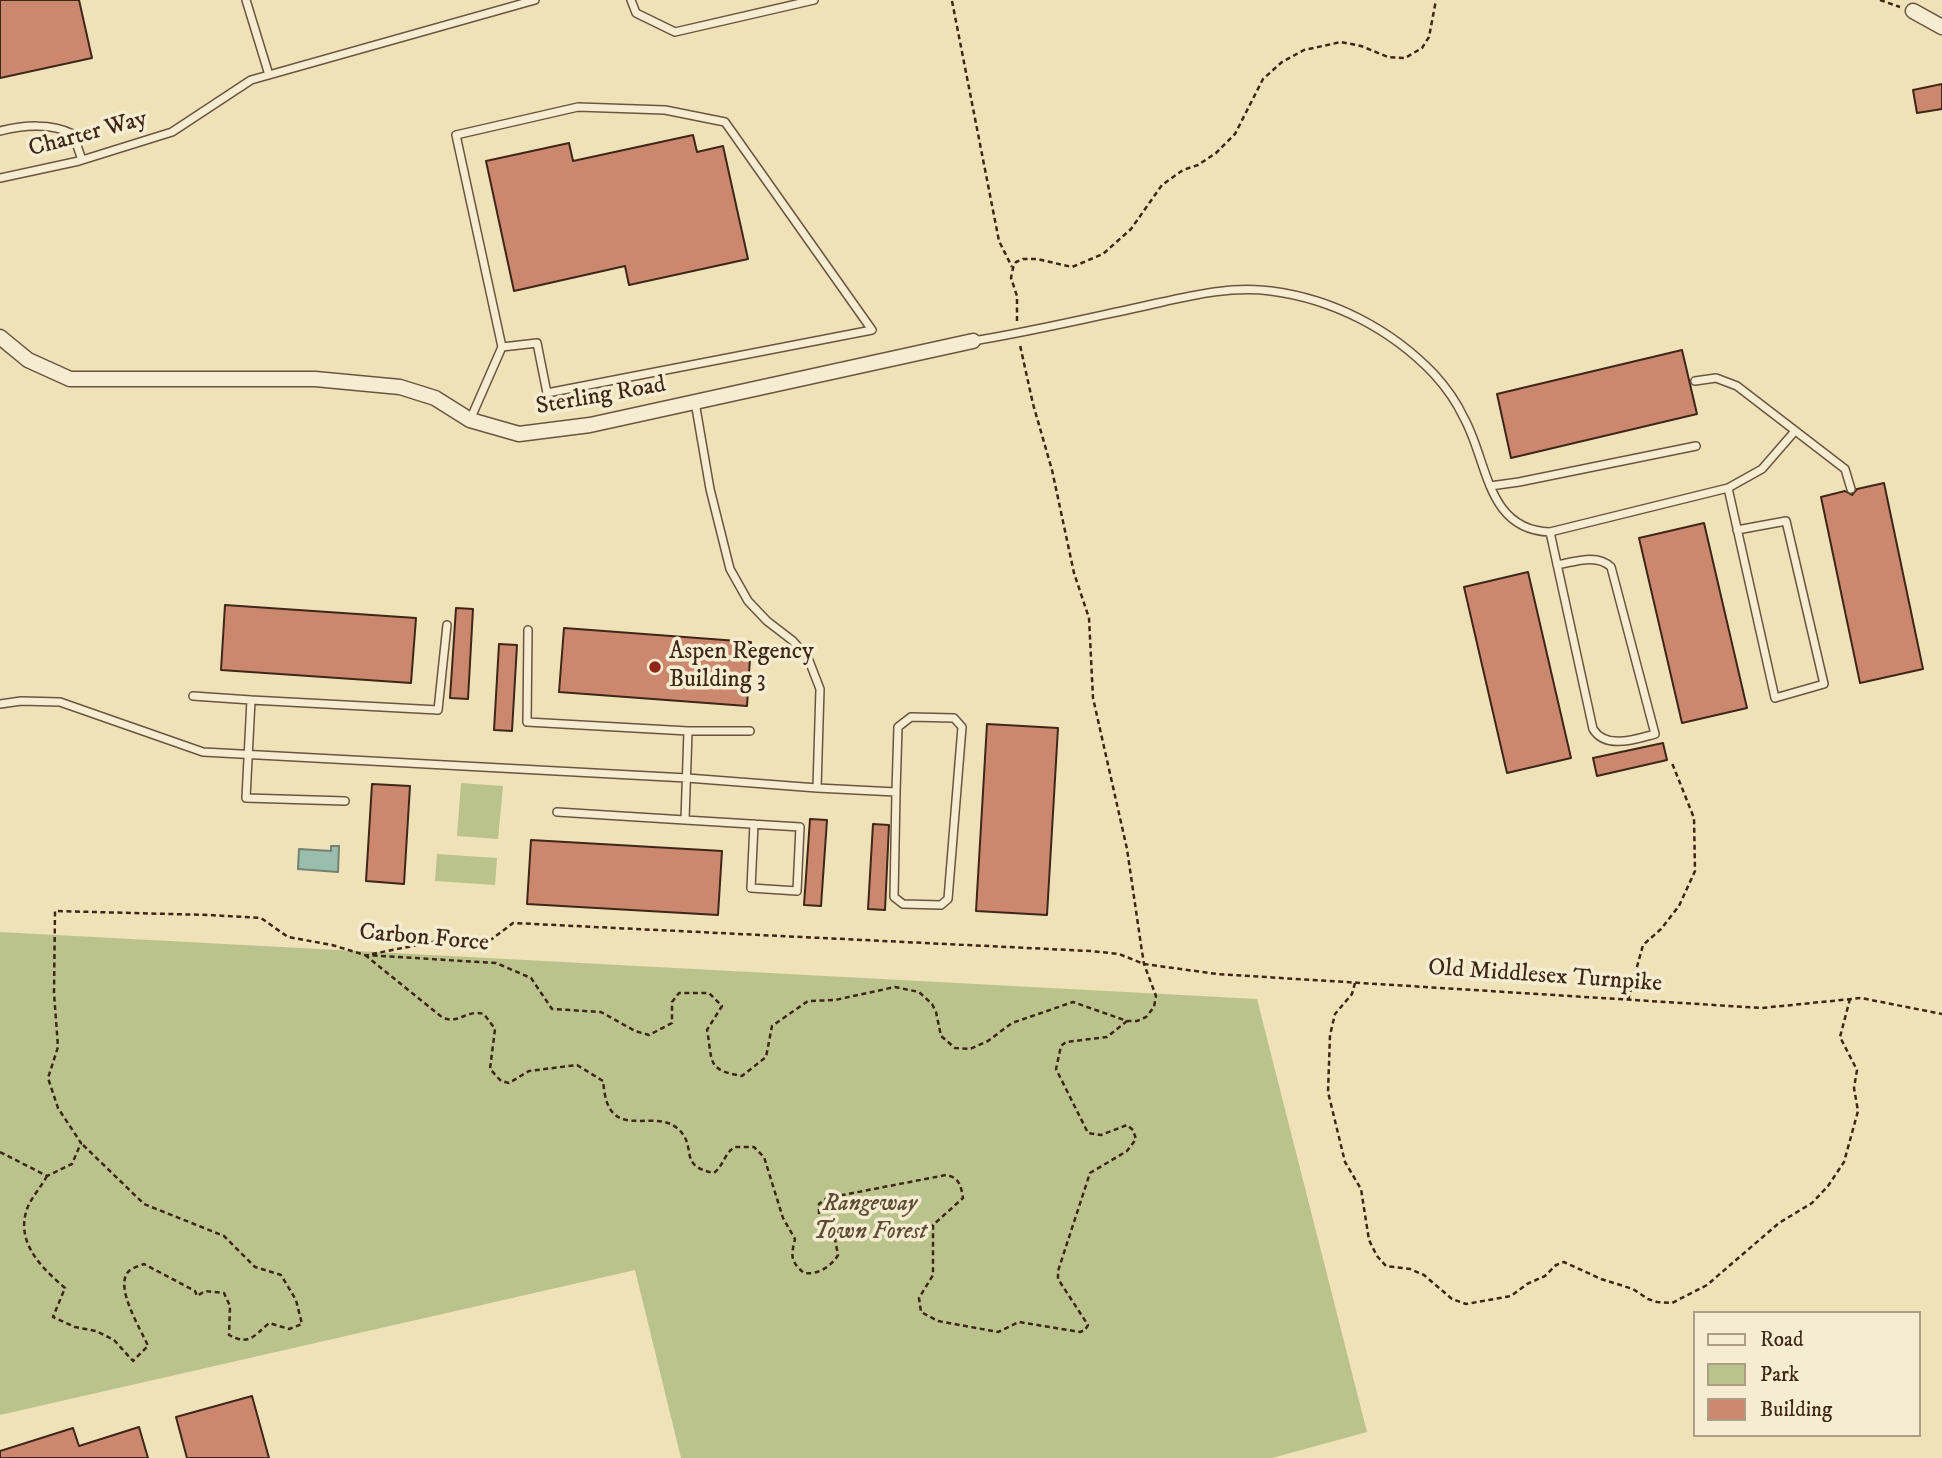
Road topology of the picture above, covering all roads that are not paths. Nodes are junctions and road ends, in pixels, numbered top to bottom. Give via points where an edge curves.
1 (246, 0) edge
2 (535, 0) edge
3 (631, 0) edge
4 (814, 0) edge
5 (1913, 11) road end
6 (1942, 27) edge
7 (269, 75) junction
8 (0, 131) edge
9 (82, 160) junction
10 (0, 178) edge
11 (0, 337) edge
12 (973, 341) joint
13 (502, 347) junction
14 (1695, 381) dead end
15 (695, 402) junction
16 (470, 420) junction
17 (1795, 431) junction
18 (1696, 446) dead end
19 (1490, 486) junction
20 (1728, 488) junction
21 (1851, 489) dead end
22 (1737, 530) junction
23 (1550, 532) junction
24 (1557, 565) junction
25 (447, 625) dead end
26 (528, 630) dead end
27 (193, 696) dead end
28 (251, 700) junction
29 (0, 704) edge
30 (688, 731) junction
31 (750, 732) dead end
32 (248, 756) junction
33 (687, 778) junction
34 (817, 788) junction
35 (896, 792) junction
36 (345, 801) dead end
37 (557, 812) dead end
38 (685, 820) junction
39 (754, 824) junction

1 - 7 lane
2 - 7 lane, Charter Way
3 - 4 lane via 636,13 676,32
5 - 6 street
7 - 9 lane, Charter Way via 251,80 172,132
8 - 9 lane via 59,127 73,134
9 - 10 lane, Charter Way
11 - 16 street, Sterling Road via 28,360 70,379 362,383 400,387 435,398
12 - 15 street, Sterling Road
12 - 19 lane via 1203,293 1271,291 1323,303 1371,323 1434,375 1465,418
13 - 13 lane via 456,135 578,107 665,110 725,122 872,330 547,393 537,343
13 - 16 lane
14 - 17 lane via 1716,378 1737,386
15 - 16 street, Sterling Road via 590,425 519,434
15 - 34 lane via 730,569 748,601 808,659 820,690
17 - 20 lane via 1762,469
17 - 21 lane via 1844,469
18 - 19 lane
19 - 23 lane via 1508,517 1537,532
20 - 22 lane
20 - 23 lane
22 - 22 lane via 1775,698 1824,684 1786,521
23 - 24 lane
24 - 24 lane via 1593,729 1609,741 1655,734 1611,567 1598,559
25 - 28 lane via 438,710
26 - 30 lane via 527,722
27 - 28 lane
28 - 32 lane
29 - 32 lane via 60,702 204,752
30 - 31 lane
30 - 33 lane
32 - 33 lane
32 - 36 lane via 246,798
33 - 34 lane
33 - 38 lane
34 - 35 lane
35 - 35 lane via 898,727 911,717 954,718 961,727 961,740 948,898 941,905 903,904 894,897
37 - 38 lane
38 - 39 lane
39 - 39 lane via 800,827 797,891 751,888

